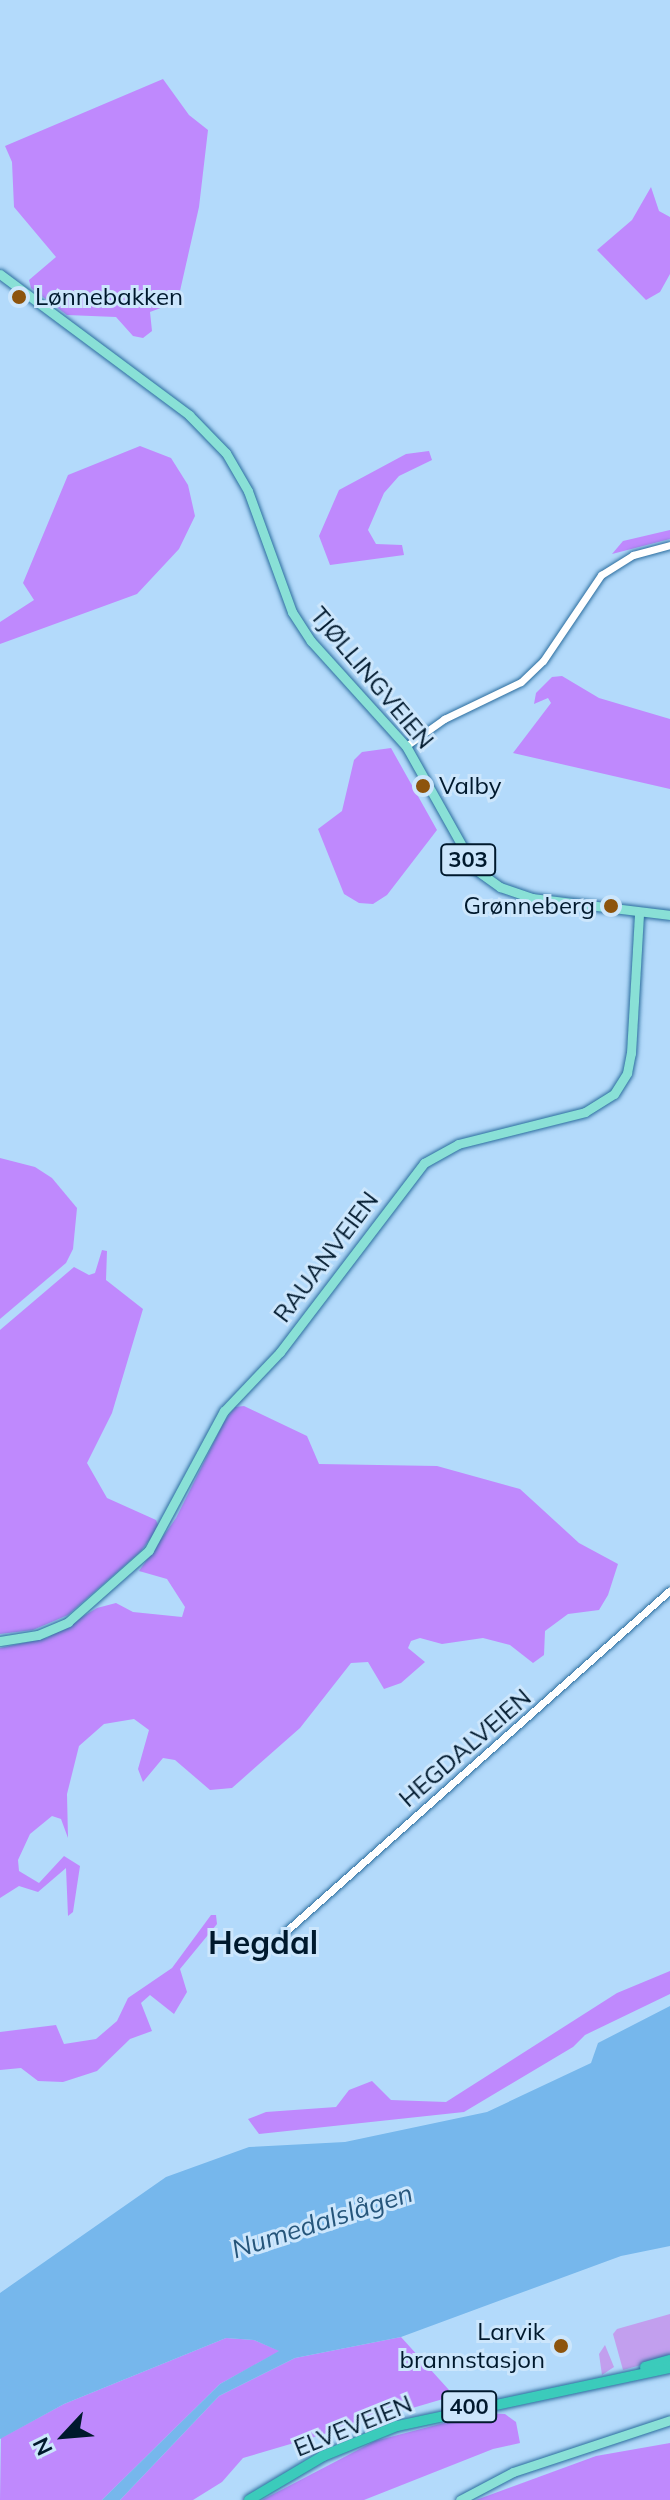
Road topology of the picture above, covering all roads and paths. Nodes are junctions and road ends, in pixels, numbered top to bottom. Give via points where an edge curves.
1 (0, 274) edge
2 (670, 545) edge
3 (406, 746) junction
4 (639, 913) junction
5 (670, 915) edge
6 (670, 1590) edge
7 (0, 1641) edge
8 (284, 1933) dead end
9 (670, 2360) edge
10 (670, 2368) edge
11 (621, 2376) junction
12 (670, 2420) edge
13 (249, 2500) edge
14 (460, 2500) edge

1 - 3 main road, TJØLLINGVEIEN / 303 via 189,415 240,474 280,588 300,627
2 - 3 street via 633,555 601,575 543,661 521,682 444,719
3 - 4 main road, TJØLLINGVEIEN / 303 via 462,851 484,877 532,898
4 - 5 main road, TJØLLINGVEIEN / 303
4 - 7 main road, RAUANVEIEN via 631,1053 614,1094 585,1112 458,1144 424,1163 280,1352 224,1411 149,1550 68,1622 38,1635
6 - 8 street, HEGDALVEIEN
9 - 11 highway, ELVEVEIEN / 400
10 - 11 highway, ELVEVEIEN / 400
11 - 13 highway, ELVEVEIEN / 400 via 397,2426 323,2456
12 - 14 main road via 513,2472

